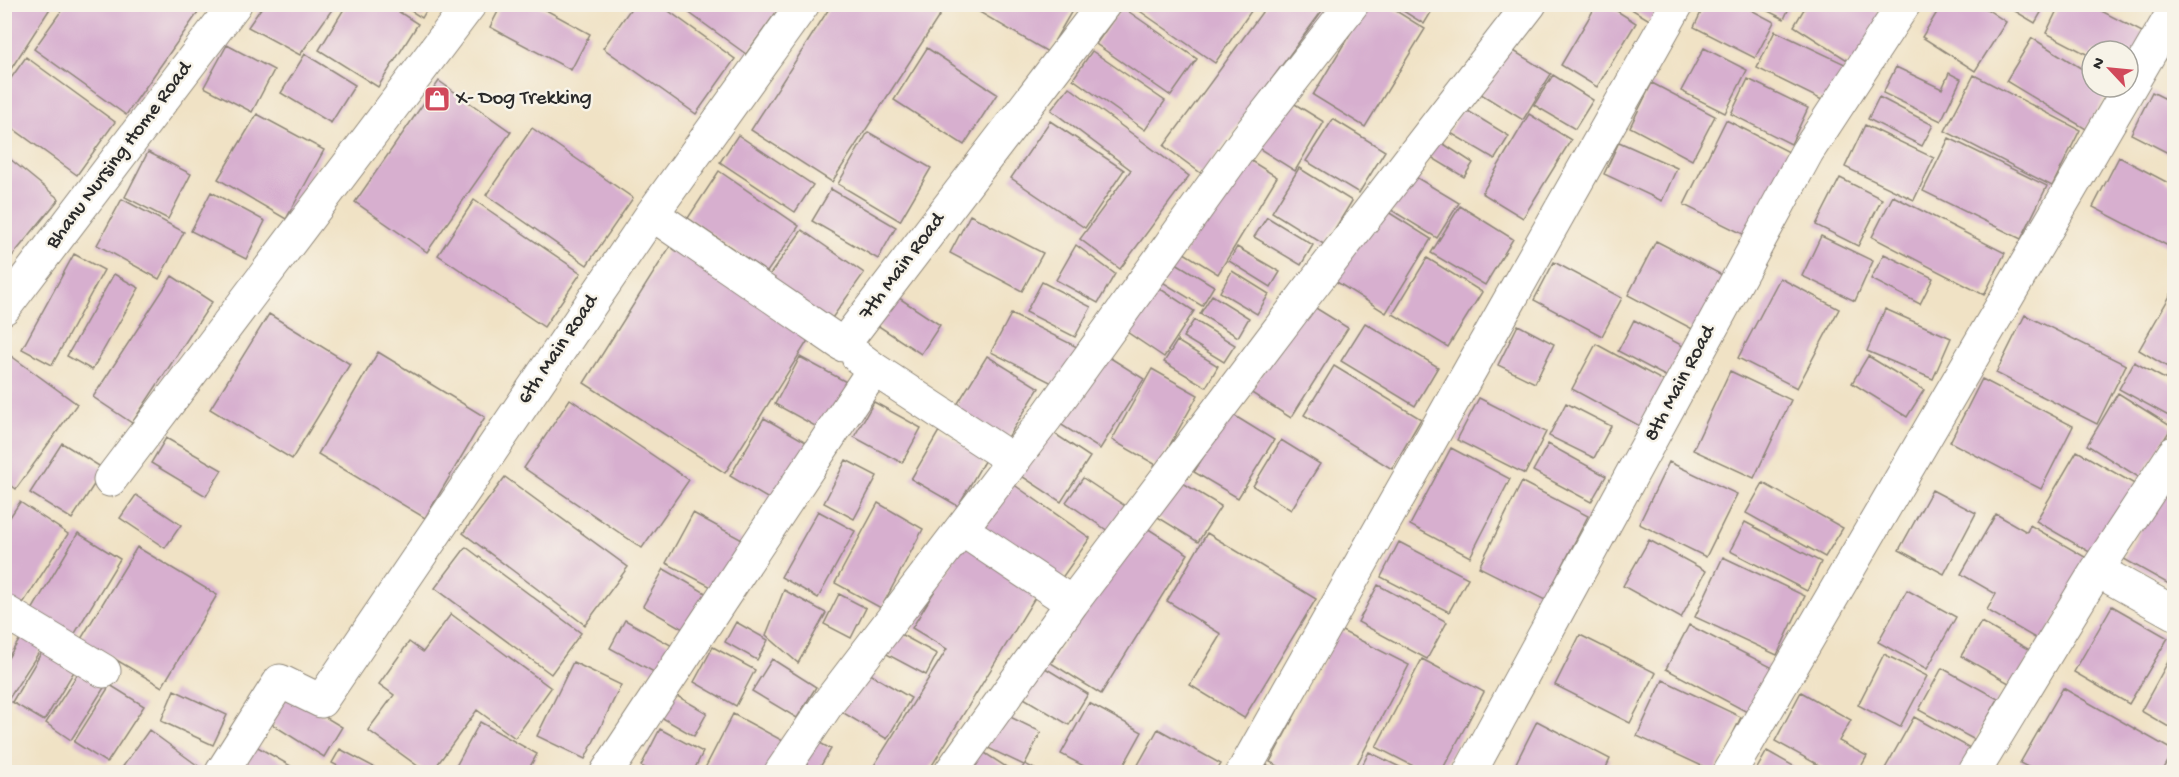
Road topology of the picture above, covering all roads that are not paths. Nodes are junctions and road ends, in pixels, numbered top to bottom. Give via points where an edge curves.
1 (235, 4) edge
2 (470, 4) edge
3 (803, 4) edge
4 (1104, 4) edge
5 (1352, 4) edge
6 (1530, 4) edge
7 (1677, 4) edge
8 (1902, 5) edge
9 (2175, 11) edge
10 (652, 214) junction
11 (4, 308) edge
12 (843, 345) junction
13 (874, 369) junction
14 (2175, 453) edge
15 (1014, 461) junction
16 (110, 480) dead end
17 (961, 529) junction
18 (2097, 570) junction
19 (1072, 603) junction
20 (4, 611) edge
21 (2175, 614) edge
22 (104, 671) dead end
23 (222, 772) edge
24 (607, 772) edge
25 (781, 772) edge
26 (951, 772) edge
27 (1243, 772) edge
28 (1470, 772) edge
29 (1730, 772) edge
30 (1974, 772) edge

1 - 11 street, Bhanu Nursing Home Road
2 - 16 street
3 - 10 street, 6th Main Road
4 - 12 street, 7th Main Road
5 - 15 street via 1247,138
6 - 19 street
7 - 27 street
8 - 28 street, 8th Main Road via 1807,152
9 - 29 street
10 - 12 street
10 - 23 street, 6th Main Road via 321,701 280,681
12 - 13 street
13 - 15 street
13 - 24 street
14 - 18 street
15 - 17 street
17 - 19 street
17 - 25 street via 826,706
18 - 21 street
18 - 30 street
19 - 26 street
20 - 22 street

